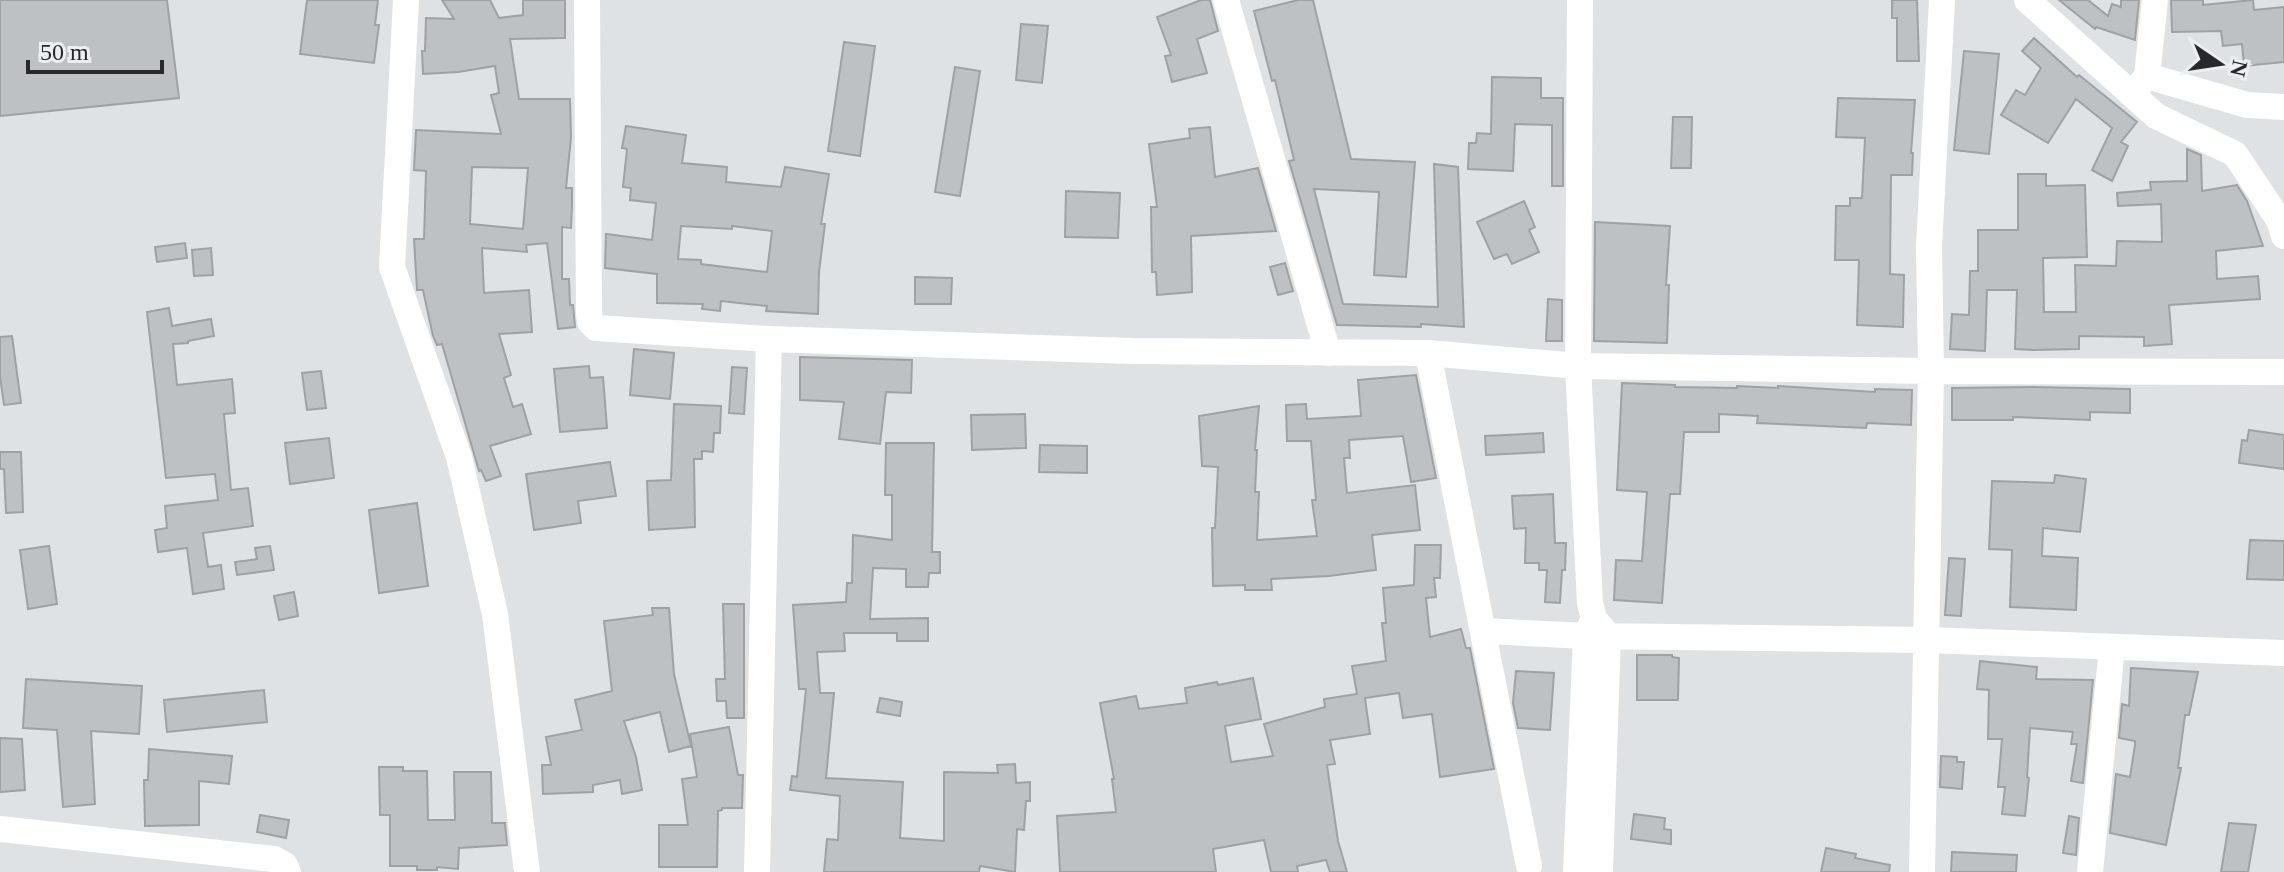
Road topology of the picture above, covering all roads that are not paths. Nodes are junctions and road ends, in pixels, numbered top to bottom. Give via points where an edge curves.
1 (406, 0) edge
2 (587, 0) edge
3 (1226, 0) edge
4 (1580, 0) edge
5 (1942, 0) edge
6 (2027, 0) edge
7 (2155, 0) edge
8 (2139, 85) junction
9 (2284, 107) edge
10 (2284, 236) edge
11 (769, 339) junction
12 (1328, 353) junction
13 (1428, 353) junction
14 (1578, 366) junction
15 (1931, 371) junction
16 (2284, 372) edge
17 (1596, 630) junction
18 (1483, 631) junction
19 (1927, 640) junction
20 (2112, 647) junction
21 (2284, 653) edge
22 (0, 829) edge
23 (1529, 866) dead end
24 (288, 872) edge
25 (527, 872) edge
26 (757, 872) edge
27 (1576, 872) edge
28 (1600, 872) edge
29 (1922, 872) edge
30 (2090, 872) edge

1 - 25 street via 392,267 459,457 495,614
2 - 11 street via 590,322 596,328
3 - 12 street
4 - 14 street
5 - 15 street via 1929,246
6 - 8 street
7 - 8 street
8 - 9 street
8 - 10 street via 2156,116 2235,154
11 - 12 street
11 - 26 street
12 - 13 street
13 - 14 street
13 - 18 street
14 - 15 street
14 - 17 street via 1590,603
15 - 16 street
15 - 19 street
17 - 18 street
17 - 19 street
17 - 27 street
17 - 28 street
18 - 23 street
19 - 20 street
19 - 29 street
20 - 21 street
20 - 30 street
22 - 24 street via 274,859

